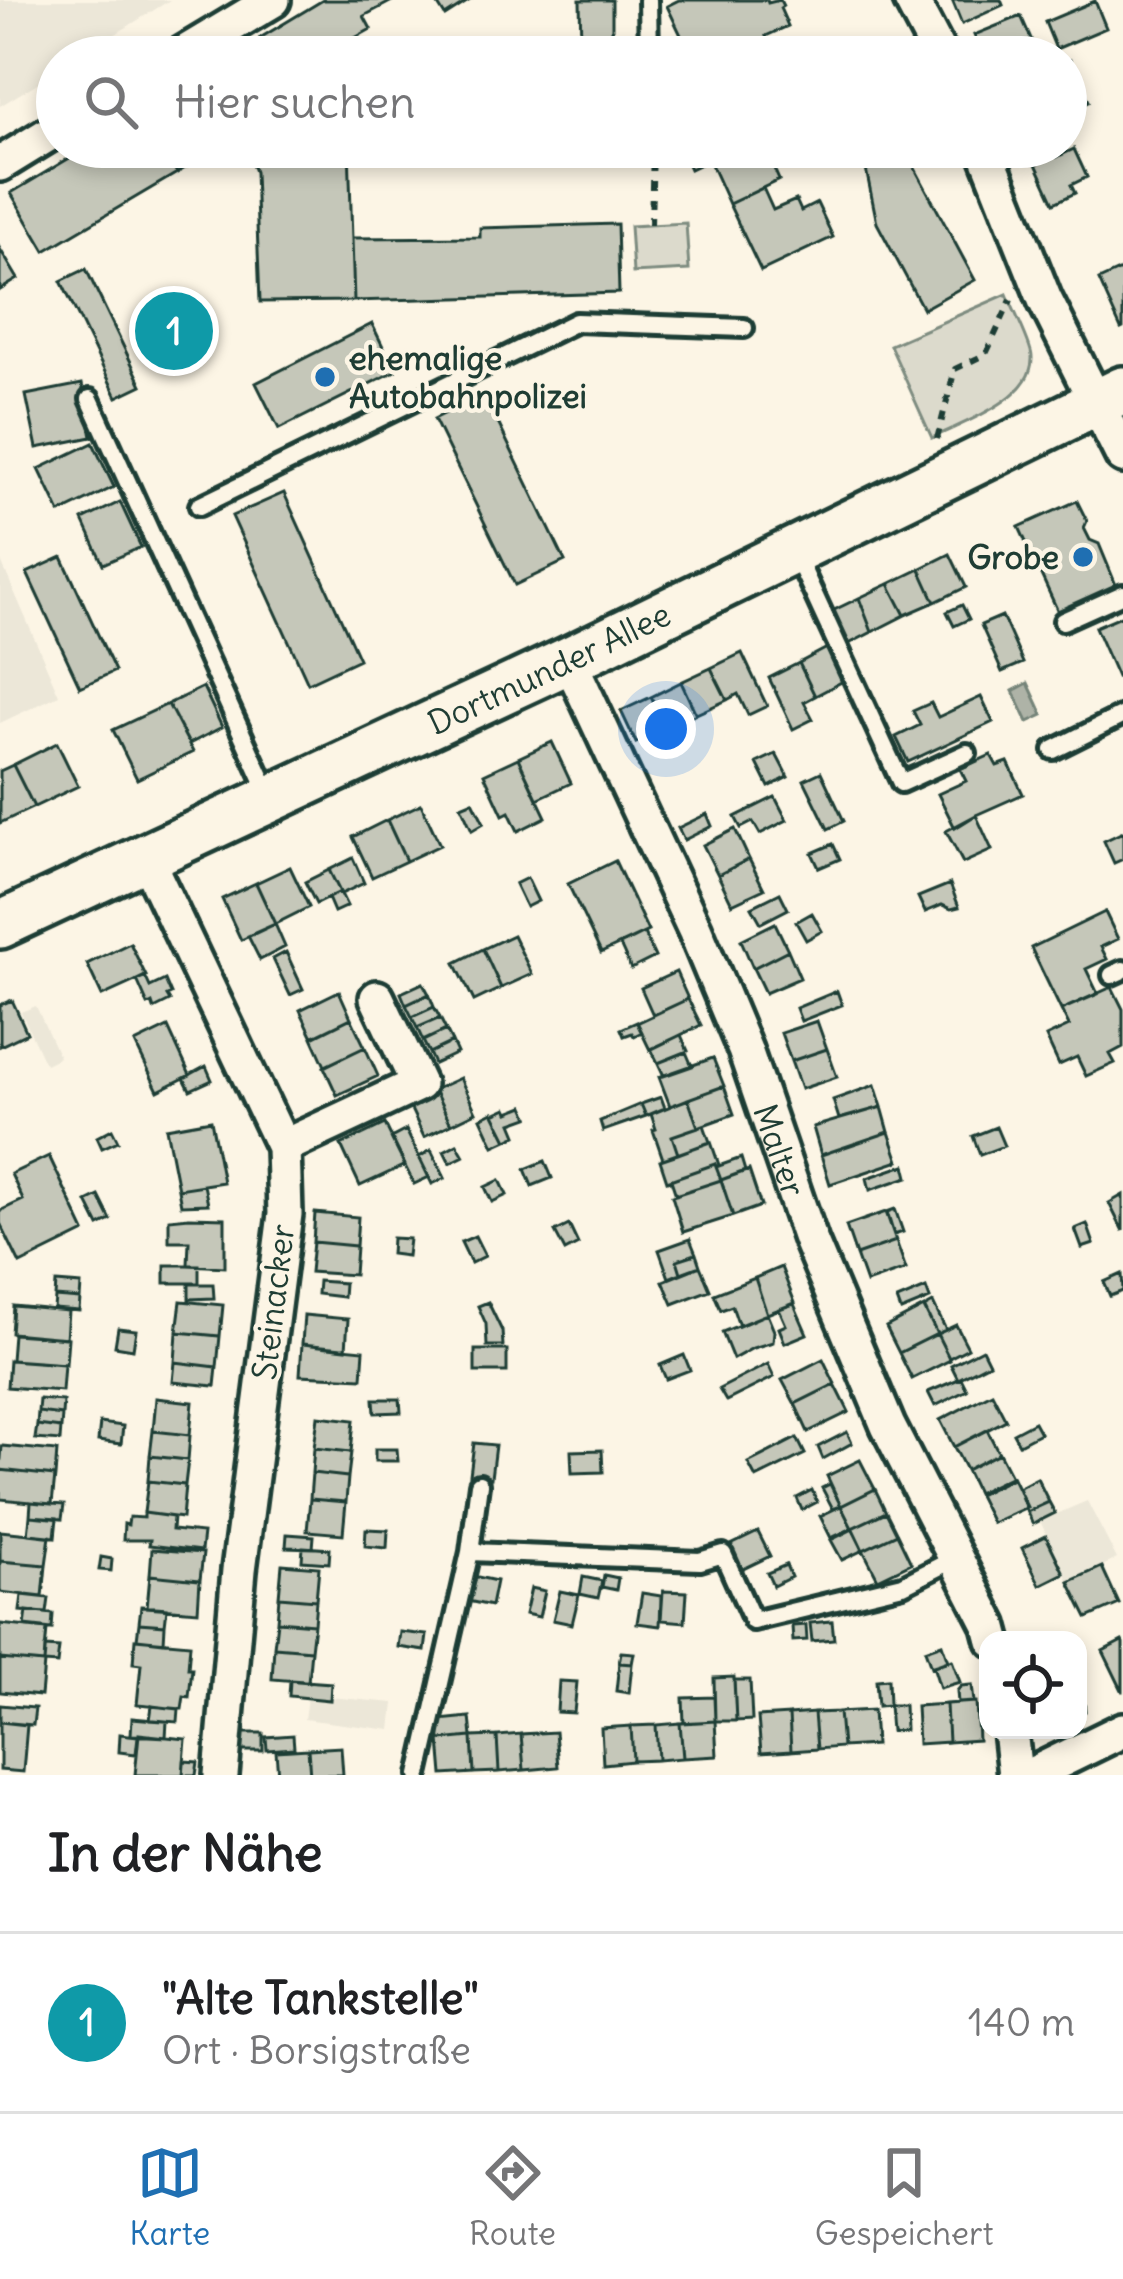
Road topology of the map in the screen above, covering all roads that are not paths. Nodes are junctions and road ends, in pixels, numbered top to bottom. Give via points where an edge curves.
1 (273, 0) edge
2 (648, 0) edge
3 (911, 0) edge
4 (213, 36) edge
5 (649, 36) edge
6 (930, 36) edge
7 (36, 142) edge
8 (0, 164) edge
9 (994, 168) edge
10 (744, 328) dead end
11 (1109, 396) edge
12 (89, 399) dead end
13 (1123, 456) edge
14 (199, 506) dead end
15 (794, 552) junction
16 (1123, 594) edge
17 (1063, 621) dead end
18 (569, 660) junction
19 (1123, 715) edge
20 (1053, 750) dead end
21 (967, 753) dead end
22 (271, 799) junction
23 (146, 858) junction
24 (0, 925) edge
25 (376, 998) dead end
26 (283, 1147) junction
27 (479, 1484) dead end
28 (470, 1552) junction
29 (956, 1558) junction
30 (992, 1631) edge
31 (1123, 1730) edge
32 (1011, 1739) edge
33 (220, 1775) edge
34 (419, 1775) edge
35 (1015, 1775) edge
36 (1031, 1775) edge

1 - 4 street
2 - 5 lane
3 - 6 street
7 - 8 street
9 - 11 street via 1029,262
10 - 14 lane via 576,322
11 - 13 street
11 - 15 main road, Dortmunder Allee
12 - 22 lane
15 - 18 main road, Dortmunder Allee
15 - 21 lane via 901,782
16 - 17 lane
18 - 22 main road, Dortmunder Allee
18 - 29 street, Malter via 745,1049 811,1242 888,1426
19 - 20 lane
22 - 23 main road, Dortmunder Allee
23 - 24 main road, Dortmunder Allee
23 - 26 street, Steinacker
25 - 26 street via 418,1084
26 - 33 street, Steinacker via 285,1214
27 - 28 lane
28 - 29 lane via 700,1561 723,1554 753,1622 903,1585
28 - 34 lane
29 - 30 street, Malter
31 - 36 street
32 - 35 street

